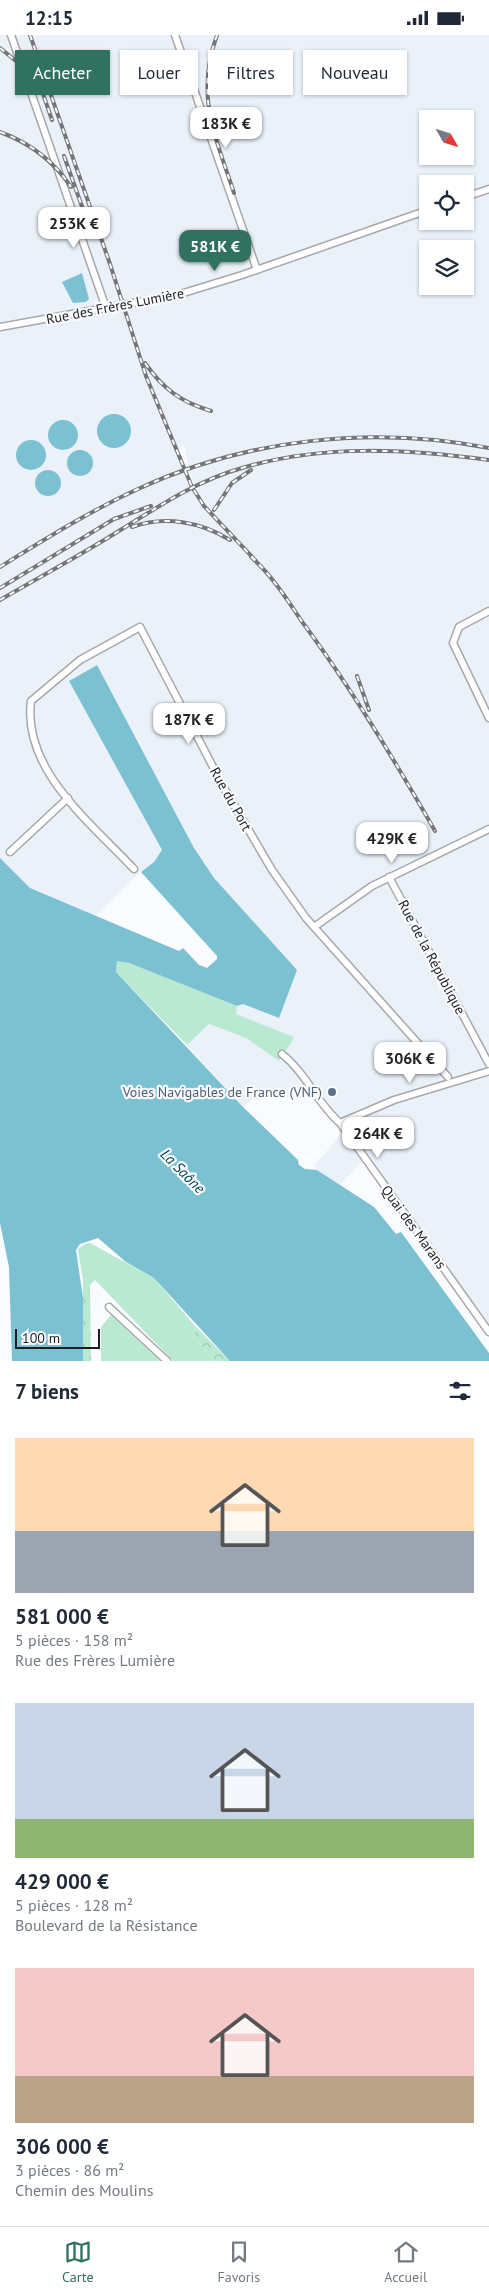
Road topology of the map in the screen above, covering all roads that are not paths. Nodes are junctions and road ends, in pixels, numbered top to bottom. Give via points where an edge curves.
1 (11, 35) edge
2 (175, 35) edge
3 (489, 189) edge
4 (474, 194) edge
5 (419, 213) edge
6 (257, 269) junction
7 (106, 308) junction
8 (0, 327) edge
9 (489, 611) edge
10 (489, 718) edge
11 (68, 798) junction
12 (489, 829) edge
13 (10, 852) dead end
14 (134, 869) dead end
15 (389, 877) junction
16 (314, 927) junction
17 (282, 1053) dead end
18 (489, 1064) edge
19 (489, 1071) edge
20 (448, 1077) dead end
21 (340, 1123) junction
22 (109, 1307) dead end
23 (489, 1332) edge
24 (167, 1361) edge

1 - 7 street
2 - 6 street
3 - 4 street
5 - 6 street, Rue des Frères Lumière
6 - 7 street, Rue des Frères Lumière via 177,295
7 - 8 street, Rue des Frères Lumière
9 - 10 street via 458,627 453,643
11 - 13 street
11 - 14 street, Rue du Port
11 - 16 street, Rue du Port via 42,763 35,746 29,725 31,701 80,660 140,627 254,841
12 - 15 street
15 - 16 street via 354,897
15 - 18 street, Rue de la République
16 - 20 street, Rue du Port
17 - 21 street, Quai des Marans
19 - 21 street via 394,1100
21 - 23 street, Quai des Marans
22 - 24 street

